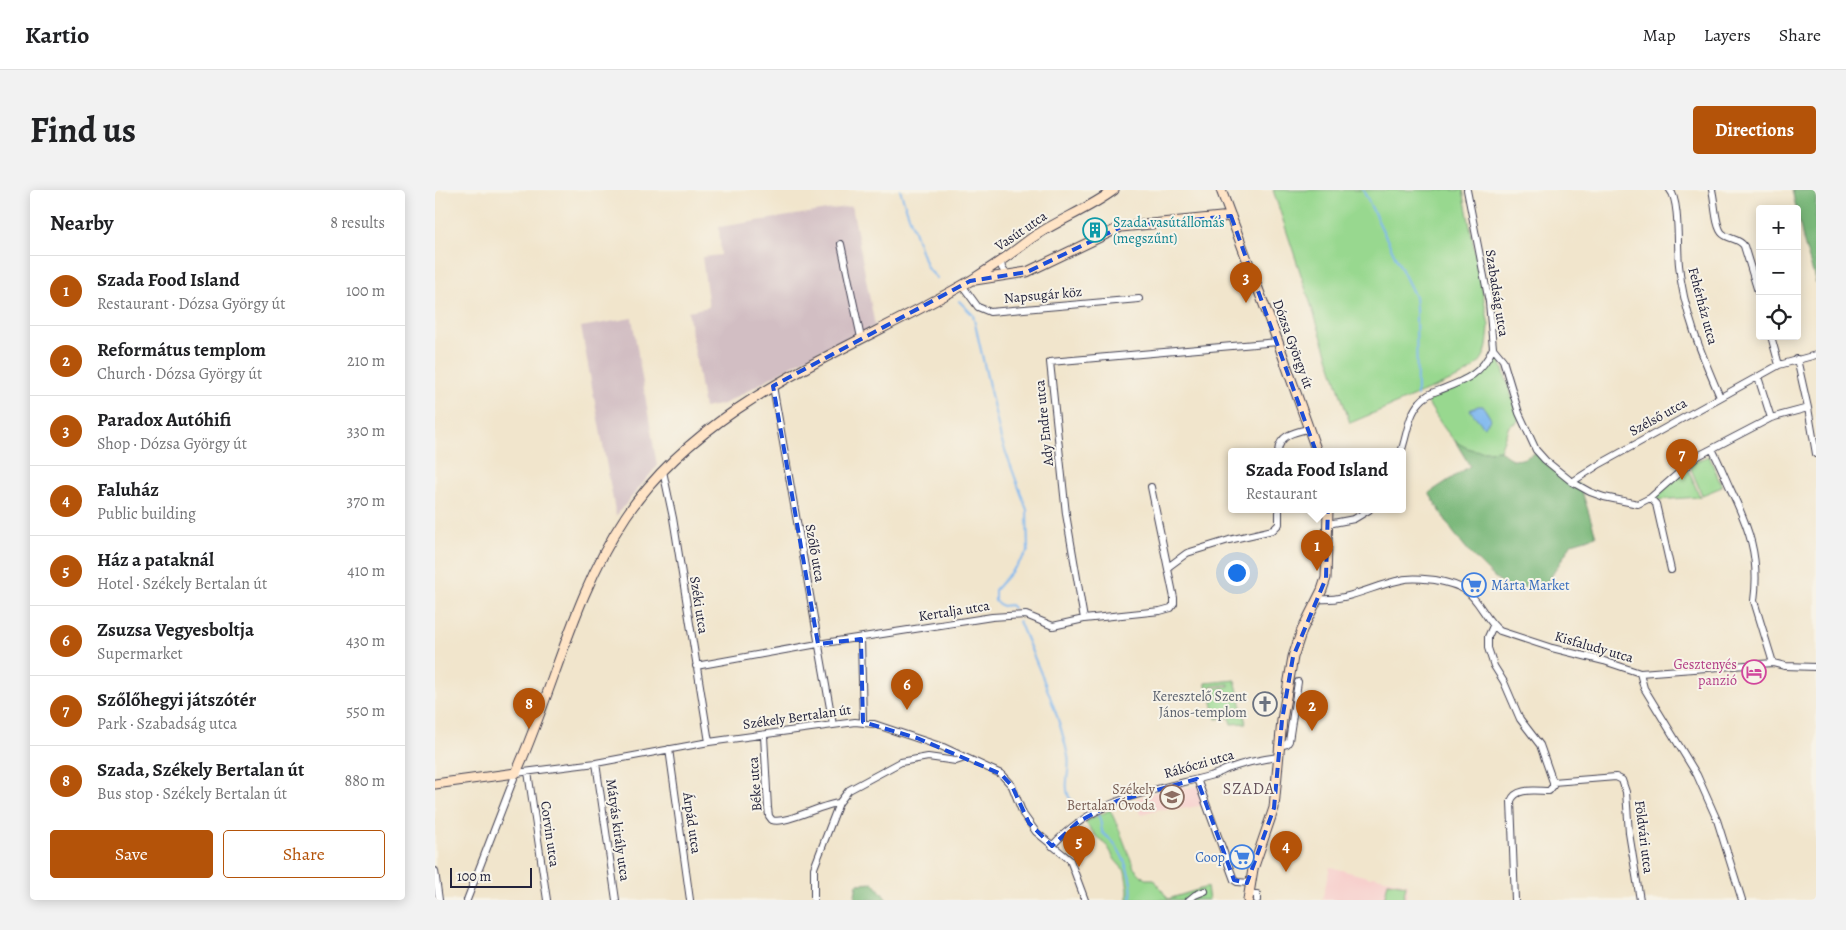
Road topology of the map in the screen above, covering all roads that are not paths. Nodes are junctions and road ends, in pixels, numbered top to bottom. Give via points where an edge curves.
1 (1114, 190) edge
2 (1221, 190) edge
3 (1467, 190) edge
4 (1670, 190) edge
5 (1712, 190) edge
6 (1231, 216) junction
7 (841, 244) dead end
8 (1001, 261) junction
9 (1007, 275) junction
10 (966, 283) junction
11 (1759, 295) edge
12 (1139, 299) dead end
13 (861, 338) junction
14 (1772, 340) edge
15 (1278, 342) junction
16 (1493, 348) junction
17 (1816, 355) edge
18 (1797, 359) junction
19 (1779, 365) junction
20 (1758, 377) junction
21 (773, 386) junction
22 (1720, 397) junction
23 (1809, 408) junction
24 (1771, 418) junction
25 (1308, 429) junction
26 (1279, 448) edge
27 (1315, 448) edge
28 (1402, 448) edge
29 (1712, 449) junction
30 (1816, 454) edge
31 (663, 471) junction
32 (1572, 482) junction
33 (1151, 487) dead end
34 (1650, 498) junction
35 (1279, 513) edge
36 (1327, 513) edge
37 (1364, 513) edge
38 (1328, 524) junction
39 (1168, 567) junction
40 (1671, 570) dead end
41 (1318, 598) junction
42 (1084, 619) junction
43 (1493, 626) junction
44 (861, 639) junction
45 (818, 644) junction
46 (1773, 663) junction
47 (696, 666) junction
48 (1816, 667) edge
49 (1640, 673) junction
50 (1298, 682) dead end
51 (863, 722) junction
52 (833, 725) junction
53 (764, 736) junction
54 (709, 742) junction
55 (1279, 746) junction
56 (669, 749) junction
57 (1279, 757) junction
58 (965, 758) junction
59 (596, 763) junction
60 (528, 772) junction
61 (514, 777) junction
62 (1197, 779) junction
63 (1553, 782) junction
64 (435, 784) edge
65 (839, 803) junction
66 (1052, 846) junction
67 (435, 870) edge
68 (1250, 883) junction
69 (1205, 891) dead end
70 (1249, 897) edge
71 (439, 900) edge
72 (467, 900) edge
73 (547, 900) edge
74 (616, 900) edge
75 (690, 900) edge
76 (814, 900) edge
77 (1085, 900) edge
78 (1189, 900) edge
79 (1257, 900) edge
80 (1515, 900) edge
81 (1640, 900) edge
82 (1742, 900) edge

1 - 8 street, Vasút utca via 1095,204 1036,235
2 - 6 street, Dózsa György út
3 - 16 street, Szabadság utca via 1490,308
4 - 22 street, Fehérház utca via 1675,200 1682,288 1699,348
5 - 11 street via 1719,228 1725,236 1737,239 1745,246
6 - 9 street via 1121,227 1039,268
6 - 15 street, Dózsa György út
7 - 13 street
8 - 9 street
8 - 10 street, Vasút utca
9 - 10 street
10 - 12 street, Napsugár köz via 977,307 990,312
10 - 13 street
13 - 21 street
14 - 19 street
15 - 25 street, Dózsa György út
15 - 42 street, Ady Endre utca via 1050,362 1066,514
16 - 28 street via 1484,365 1473,376 1422,400 1411,418
16 - 32 street, Szabadság utca via 1503,360 1535,450
17 - 18 street, Szélső utca
18 - 19 street, Szélső utca
18 - 23 street
19 - 20 street, Szélső utca
20 - 22 street, Szélső utca
20 - 24 street
21 - 31 street via 709,429
21 - 45 street, Szőlő utca
22 - 32 street, Szélső utca
23 - 24 street
23 - 30 street
24 - 29 street
25 - 26 street via 1285,436
25 - 27 street, Dózsa György út
29 - 34 street via 1690,462
29 - 46 street via 1748,528 1754,549 1754,601
31 - 47 street, Széki utca
31 - 61 street via 628,514 599,562
32 - 34 street, Szabadság utca via 1604,498 1638,504
33 - 39 street, Kertalja utca
34 - 40 street via 1656,504
35 - 39 street via 1279,524 1273,530 1187,553
36 - 38 street
37 - 38 street via 1354,519
38 - 41 street via 1326,578
39 - 42 street, Kertalja utca via 1174,598 1171,608
41 - 43 street, Kisfaludy utca via 1331,600 1403,579 1442,581 1468,593
41 - 55 street via 1293,657
42 - 44 street, Kertalja utca via 1053,626 1026,614 991,617
43 - 49 street, Kisfaludy utca via 1520,638
43 - 63 street via 1488,637 1492,661 1519,719 1540,746
44 - 45 street, Kertalja utca
44 - 51 street
45 - 47 street, Kertalja utca
45 - 52 street, Szőlő utca
46 - 48 street
46 - 49 street
47 - 54 street, Széki utca
49 - 82 street, Kisfaludy utca via 1644,688 1697,775 1717,820
50 - 55 street via 1289,741
51 - 52 street, Székely Bertalan út
51 - 58 street, Székely Bertalan út via 887,727
52 - 53 street, Székely Bertalan út
53 - 54 street, Székely Bertalan út
53 - 65 street, Béke utca via 768,813 772,820 786,820
54 - 56 street, Székely Bertalan út
55 - 57 street
56 - 59 street, Székely Bertalan út
56 - 75 street, Árpád utca
57 - 62 street, Rákóczi utca
57 - 68 street via 1274,808
58 - 65 street via 956,762 928,757 901,762 852,788
58 - 66 street, Székely Bertalan út via 1005,777 1029,823
59 - 60 street, Székely Bertalan út
59 - 74 street, Mátyás király utca
60 - 61 street, Székely Bertalan út
60 - 73 street, Corvin utca
61 - 64 street, Székely Bertalan út
61 - 72 street
62 - 66 street, Rákóczi utca via 1117,801 1090,814
62 - 68 street via 1235,882
63 - 80 street via 1549,791 1523,791 1511,801
63 - 81 street, Földvári utca via 1616,777 1624,783
65 - 76 street via 813,868
66 - 77 street, Székely Bertalan út via 1070,860
67 - 71 street
68 - 70 street
69 - 78 street
70 - 79 street via 1257,894

